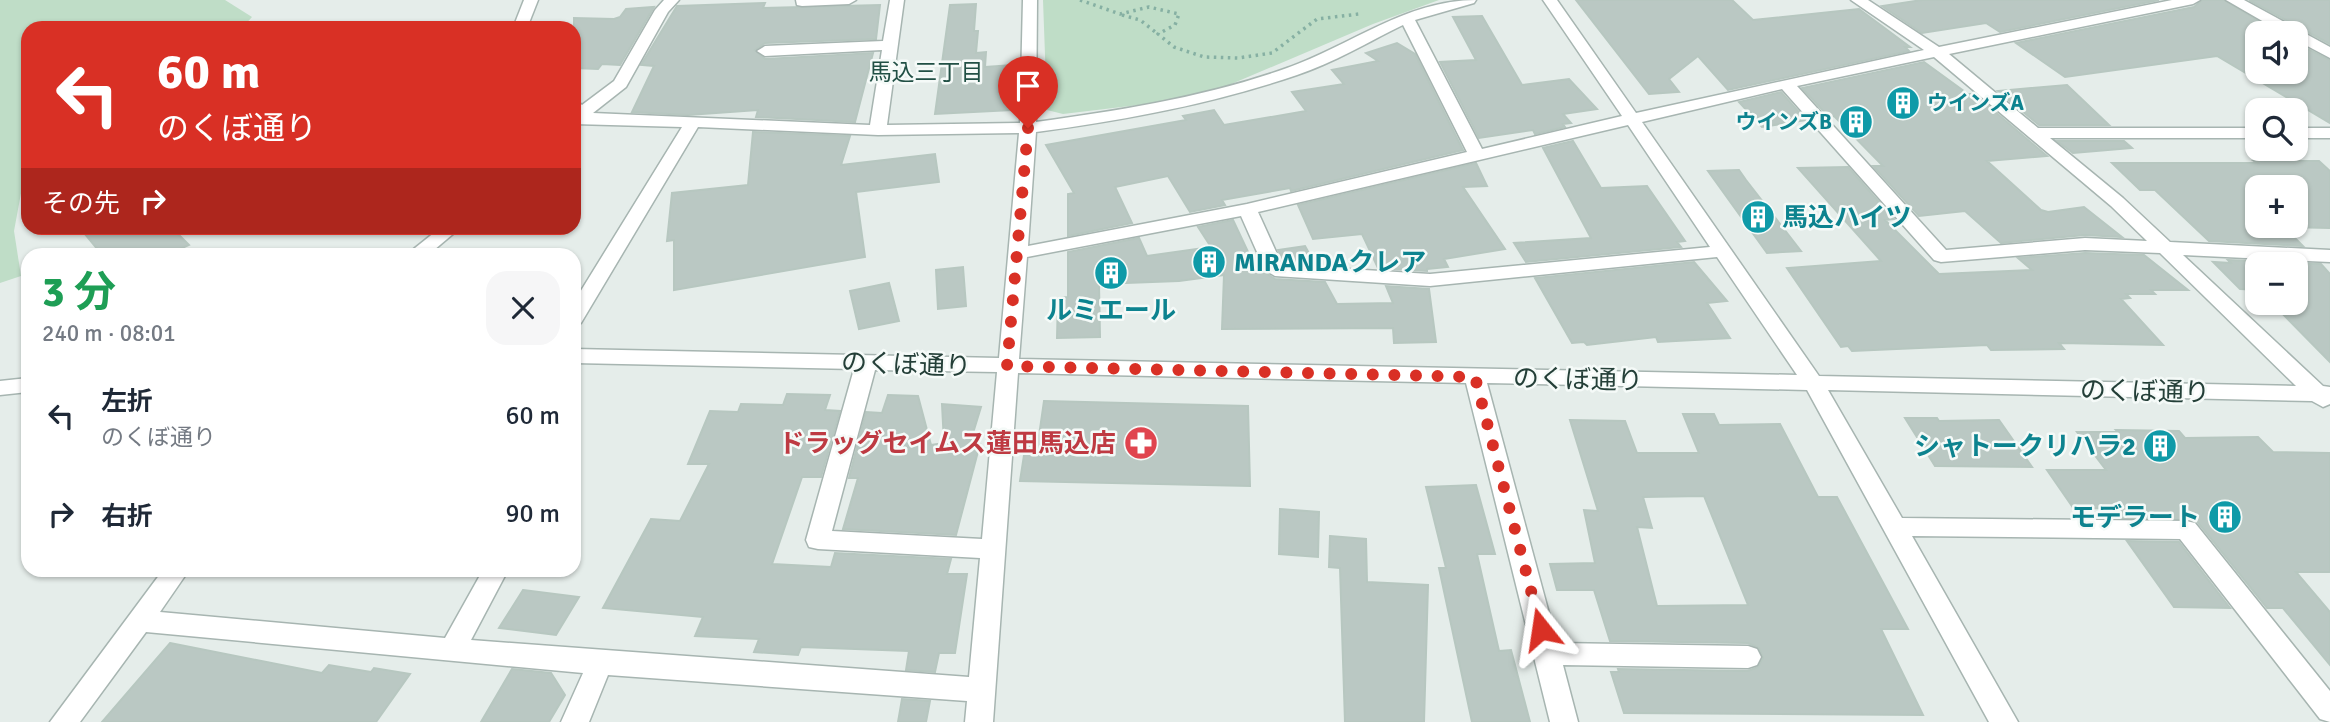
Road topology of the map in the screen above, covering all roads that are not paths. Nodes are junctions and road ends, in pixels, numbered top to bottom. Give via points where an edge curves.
1 (531, 0) edge
2 (671, 0) edge
3 (849, 0) edge
4 (897, 0) edge
5 (1030, 0) edge
6 (1469, 0) edge
7 (1550, 0) edge
8 (1858, 0) edge
9 (2193, 0) edge
10 (2232, 0) edge
11 (802, 2) edge
12 (1407, 18) junction
13 (523, 21) edge
14 (2271, 21) edge
15 (2308, 39) edge
16 (889, 45) junction
17 (2326, 47) edge
18 (765, 51) dead end
19 (1938, 53) junction
20 (1786, 83) junction
21 (581, 109) edge
22 (581, 113) edge
23 (1631, 118) junction
24 (693, 122) junction
25 (1028, 128) junction
26 (878, 130) junction
27 (2036, 133) junction
28 (2245, 133) edge
29 (2308, 133) edge
30 (2330, 133) edge
31 (1478, 157) junction
32 (1247, 209) junction
33 (442, 235) edge
34 (2162, 247) junction
35 (425, 248) edge
36 (1723, 251) junction
37 (1019, 253) junction
38 (2330, 256) edge
39 (581, 306) edge
40 (581, 356) edge
41 (866, 363) junction
42 (1007, 366) junction
43 (1475, 377) junction
44 (1814, 384) junction
45 (21, 386) edge
46 (0, 388) edge
47 (2326, 398) edge
48 (1895, 527) junction
49 (993, 549) junction
50 (172, 577) edge
51 (491, 577) edge
52 (141, 621) junction
53 (453, 649) junction
54 (1547, 654) junction
55 (1748, 657) dead end
56 (600, 663) junction
57 (983, 690) junction
58 (2330, 711) edge
59 (64, 722) edge
60 (575, 722) edge
61 (979, 722) edge
62 (1564, 722) edge
63 (2004, 722) edge

1 - 13 street
2 - 21 street via 620,84
3 - 11 street
4 - 16 street
5 - 25 street
6 - 12 street
7 - 23 street
8 - 19 street
9 - 19 street
10 - 14 street
12 - 25 street via 1294,71 1202,99 1117,117
12 - 31 street
15 - 17 street
16 - 18 street
16 - 26 street
19 - 20 street
19 - 27 street
20 - 23 street
20 - 34 street via 1941,256 2085,244
22 - 24 street
23 - 31 street
23 - 36 street
24 - 26 street
24 - 39 street
25 - 26 street
25 - 37 street
27 - 28 street
27 - 34 street
29 - 30 street
31 - 32 street
32 - 36 street via 1275,270 1430,280
32 - 37 street
33 - 35 street
34 - 38 street
34 - 47 street
36 - 44 street
37 - 42 street
40 - 41 street, のくぼ通り
41 - 42 street, のくぼ通り
41 - 49 street via 818,540
42 - 43 street, のくぼ通り
42 - 49 street
43 - 44 street, のくぼ通り
43 - 54 street
44 - 47 street, のくぼ通り
44 - 48 street
45 - 46 street
48 - 58 street via 2186,530
48 - 63 street
49 - 57 street
50 - 52 street
51 - 53 street
52 - 53 street
52 - 59 street
53 - 56 street
54 - 55 street
54 - 62 street
56 - 57 street
56 - 60 street
57 - 61 street

